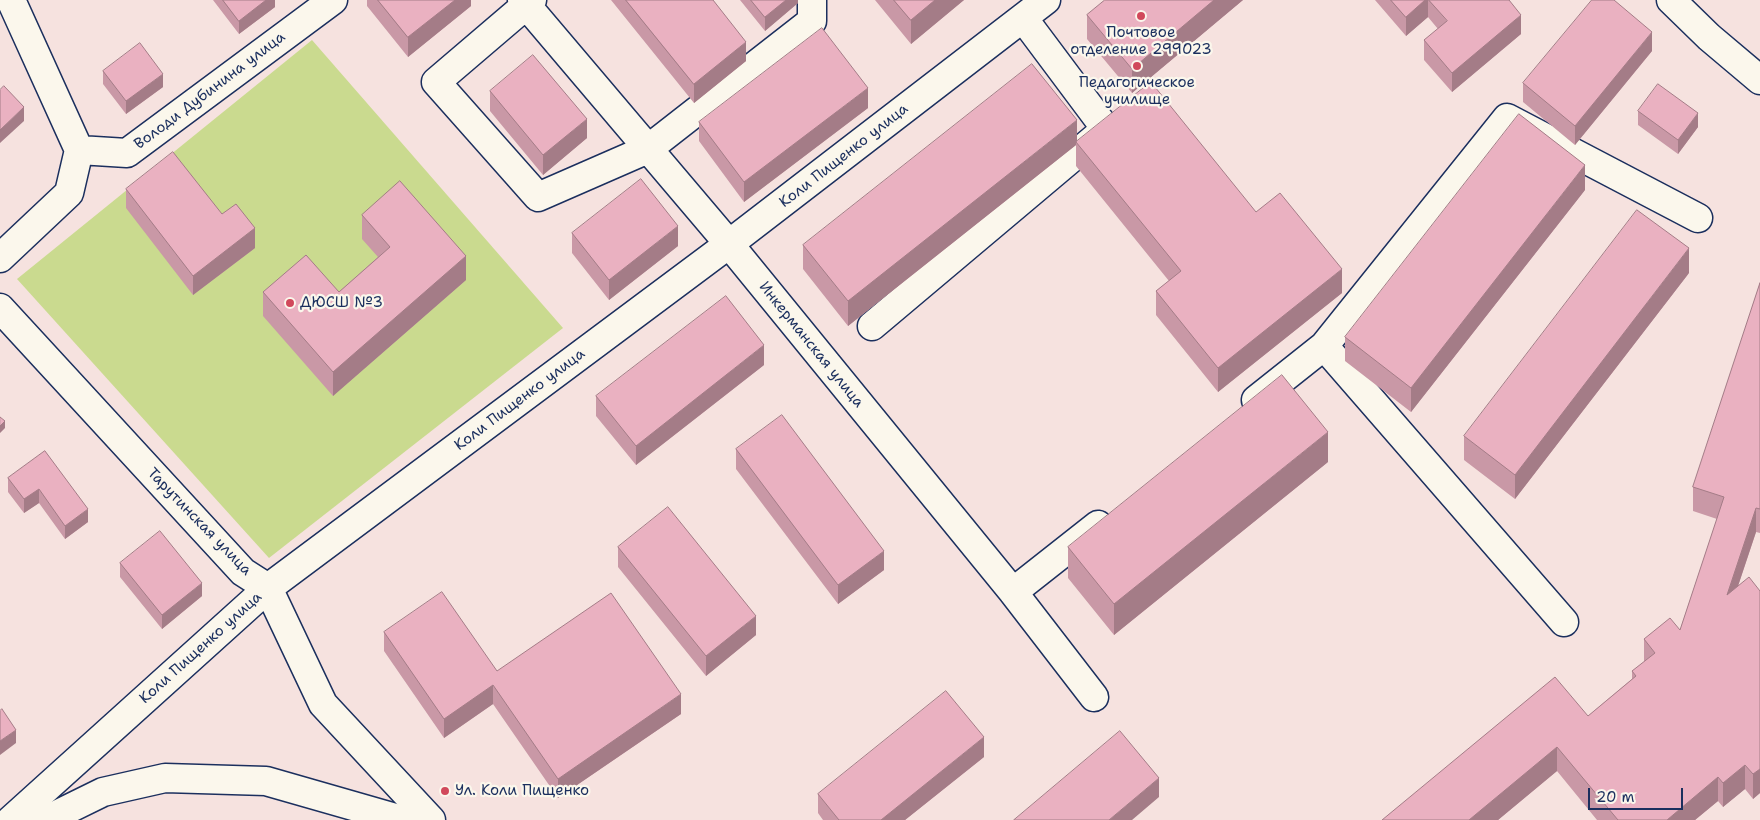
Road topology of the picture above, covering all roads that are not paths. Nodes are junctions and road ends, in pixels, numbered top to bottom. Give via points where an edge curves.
1 (11, 0) edge
2 (332, 0) edge
3 (812, 0) edge
4 (1046, 0) edge
5 (1671, 0) edge
6 (527, 2) edge
7 (1023, 18) junction
8 (1760, 80) edge
9 (648, 149) junction
10 (79, 150) junction
11 (1698, 218) dead end
12 (729, 244) junction
13 (0, 258) edge
14 (0, 308) edge
15 (872, 326) dead end
16 (1324, 346) junction
17 (1238, 414) edge
18 (1114, 512) edge
19 (268, 588) junction
20 (1013, 592) junction
21 (1564, 622) dead end
22 (1094, 697) dead end
23 (11, 820) edge
24 (46, 820) edge
25 (402, 820) edge
26 (431, 820) edge

1 - 10 street
2 - 10 street, Володи Дубинина улица via 127,153
3 - 9 street via 812,21
4 - 7 street, Коли Пищенко улица
5 - 8 street
6 - 9 street, Инкерманская улица
6 - 9 street via 436,82 538,197
7 - 12 street, Коли Пищенко улица
7 - 15 street via 1106,129
9 - 12 street, Инкерманская улица
10 - 13 street via 69,193
11 - 16 street via 1507,118
12 - 19 street, Коли Пищенко улица
12 - 20 street, Инкерманская улица
14 - 19 street, Тарутинская улица via 243,572
16 - 17 street
16 - 21 street
18 - 20 street
19 - 23 street, Коли Пищенко улица
19 - 26 street via 323,704
20 - 22 street, Инкерманская улица
24 - 25 street via 103,792 165,778 266,781

